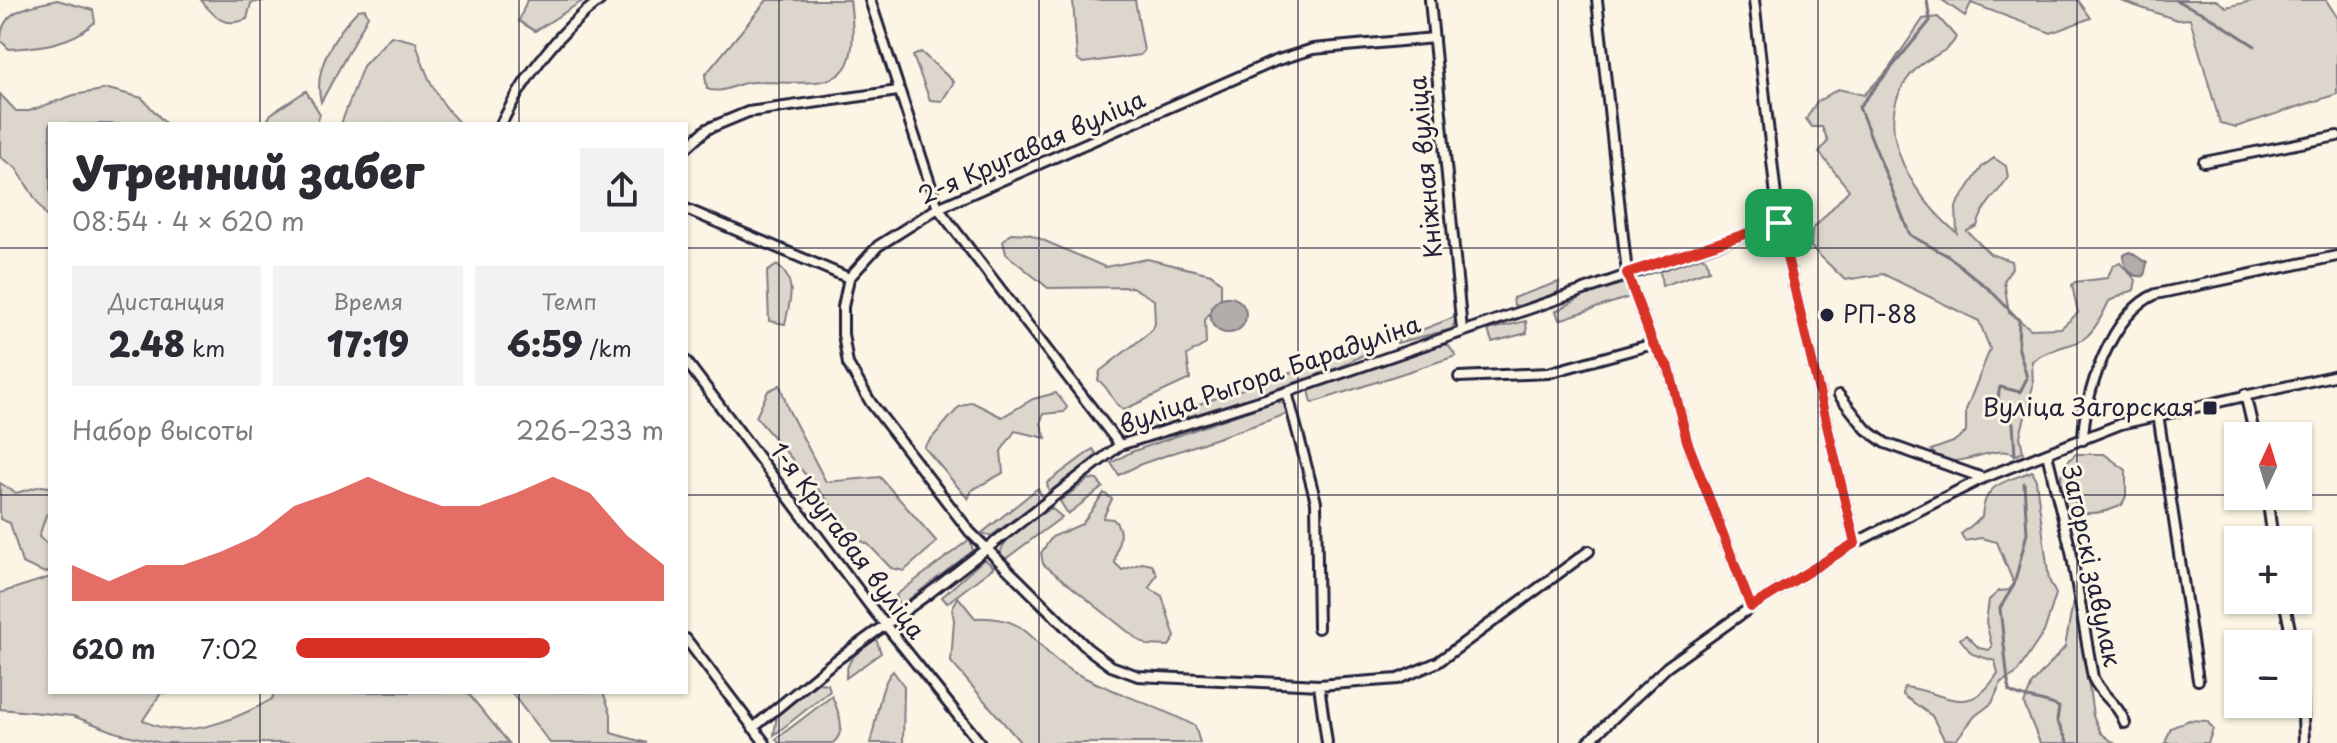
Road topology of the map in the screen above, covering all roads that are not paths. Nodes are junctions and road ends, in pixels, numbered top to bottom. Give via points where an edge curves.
1 (600, 0) edge
2 (870, 0) edge
3 (1430, 0) edge
4 (1597, 0) edge
5 (1754, 0) edge
6 (1434, 38) junction
7 (898, 91) junction
8 (502, 122) edge
9 (2337, 136) edge
10 (688, 146) edge
11 (2204, 162) dead end
12 (938, 208) junction
13 (688, 210) edge
14 (1779, 223) junction
15 (2337, 256) edge
16 (1627, 273) junction
17 (849, 278) junction
18 (1462, 330) junction
19 (1653, 344) junction
20 (688, 364) edge
21 (2337, 375) edge
22 (1459, 377) dead end
23 (1287, 392) junction
24 (2245, 394) junction
25 (1839, 395) dead end
26 (2158, 414) junction
27 (2252, 422) edge
28 (2083, 440) junction
29 (1120, 445) junction
30 (2047, 454) junction
31 (1983, 478) junction
32 (1855, 543) junction
33 (985, 546) junction
34 (1589, 551) dead end
35 (1751, 607) junction
36 (885, 625) junction
37 (1318, 628) dead end
38 (688, 642) edge
39 (2198, 680) dead end
40 (1319, 685) junction
41 (2302, 718) edge
42 (2125, 723) dead end
43 (753, 728) junction
44 (765, 743) edge
45 (980, 743) edge
46 (1327, 743) edge
47 (1587, 743) edge
48 (2304, 743) edge

1 - 8 street via 557,39
2 - 7 street
3 - 6 street, Кніжная вуліца
4 - 16 street
5 - 14 street
6 - 12 street, 2-я Кругавая вуліца via 1294,53
6 - 18 street, Кніжная вуліца
7 - 10 street via 748,112 707,129
7 - 12 street
9 - 11 street
12 - 17 street, 2-я Кругавая вуліца via 878,246
12 - 29 street
13 - 17 street
14 - 16 street, вуліца Рыгора Барадуліна
14 - 32 street
15 - 28 street via 2141,300 2111,339 2084,412
16 - 18 street, вуліца Рыгора Барадуліна
16 - 19 street
17 - 33 street via 843,307 848,364 871,403
18 - 23 street, вуліца Рыгора Барадуліна
19 - 22 street via 1548,373
19 - 35 street via 1669,368 1687,441
20 - 36 street, 1-я Кругавая вуліца
21 - 24 street
23 - 29 street, вуліца Рыгора Барадуліна
23 - 37 street via 1316,502
24 - 26 street
24 - 27 street
25 - 31 street via 1866,429 1885,443
26 - 28 street
26 - 39 street
28 - 30 street
29 - 33 street, вуліца Рыгора Барадуліна
30 - 31 street
30 - 42 street, Загорскі завулак via 2093,678 2100,693 2119,707
31 - 32 street
32 - 35 street
33 - 36 street, вуліца Рыгора Барадуліна
33 - 40 street via 1111,666 1169,679
34 - 40 street via 1418,672 1380,682
35 - 47 street via 1667,667
36 - 43 street, вуліца Рыгора Барадуліна
36 - 45 street, 1-я Кругавая вуліца
38 - 43 street
40 - 46 street
41 - 48 street
43 - 44 street

